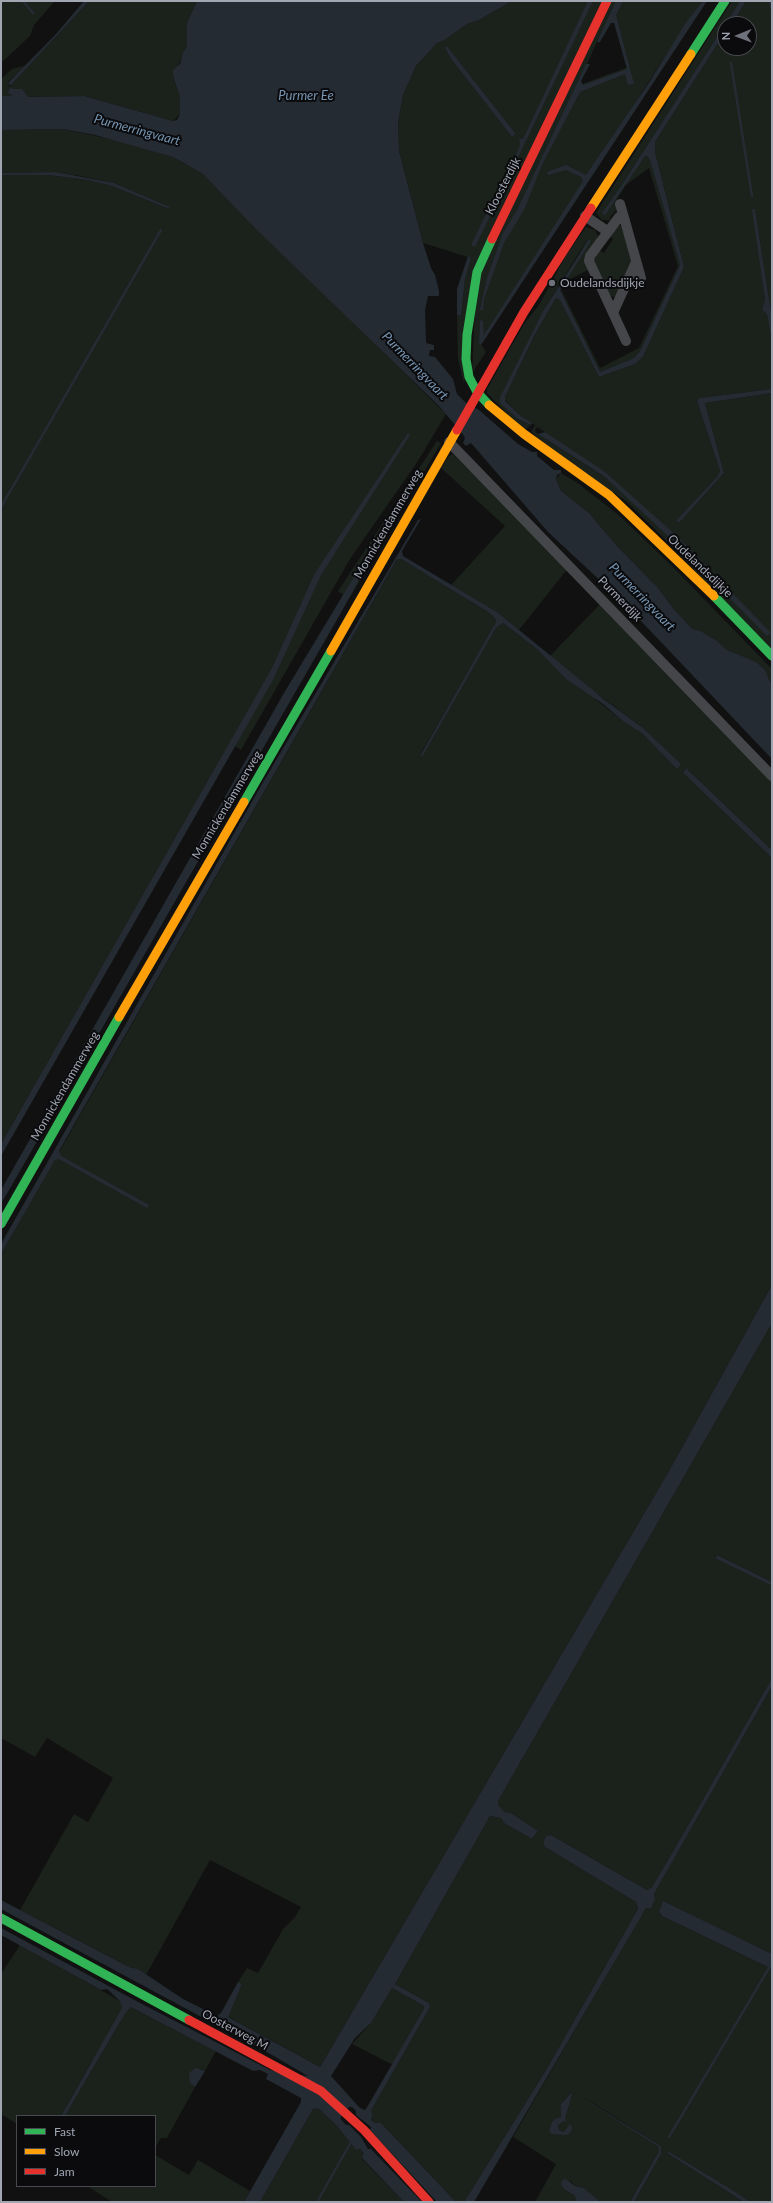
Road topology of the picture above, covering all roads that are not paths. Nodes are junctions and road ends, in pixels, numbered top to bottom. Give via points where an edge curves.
1 (607, 1) edge
2 (725, 1) edge
3 (620, 204) dead end
4 (585, 216) junction
5 (625, 221) junction
6 (608, 231) junction
7 (636, 262) junction
8 (641, 278) dead end
9 (613, 313) junction
10 (626, 341) dead end
11 (476, 396) junction
12 (451, 438) junction
13 (772, 656) edge
14 (772, 776) edge
15 (1, 1224) edge
16 (1, 1918) edge
17 (429, 2202) edge

1 - 11 street, Kloosterdijk via 493,234 477,272 471,303 466,359
2 - 4 street
3 - 5 street
4 - 6 street
4 - 11 street via 524,312
5 - 6 street via 619,217
5 - 7 street
6 - 9 street via 589,261
7 - 8 street
7 - 9 street
9 - 10 street
11 - 12 street, Monnickendammerweg
11 - 13 street, Oudelandsdijkje via 609,495 703,584
12 - 14 street, Purmerdijk
12 - 15 street, Monnickendammerweg
16 - 17 street, Oosterweg M via 321,2091 364,2130

